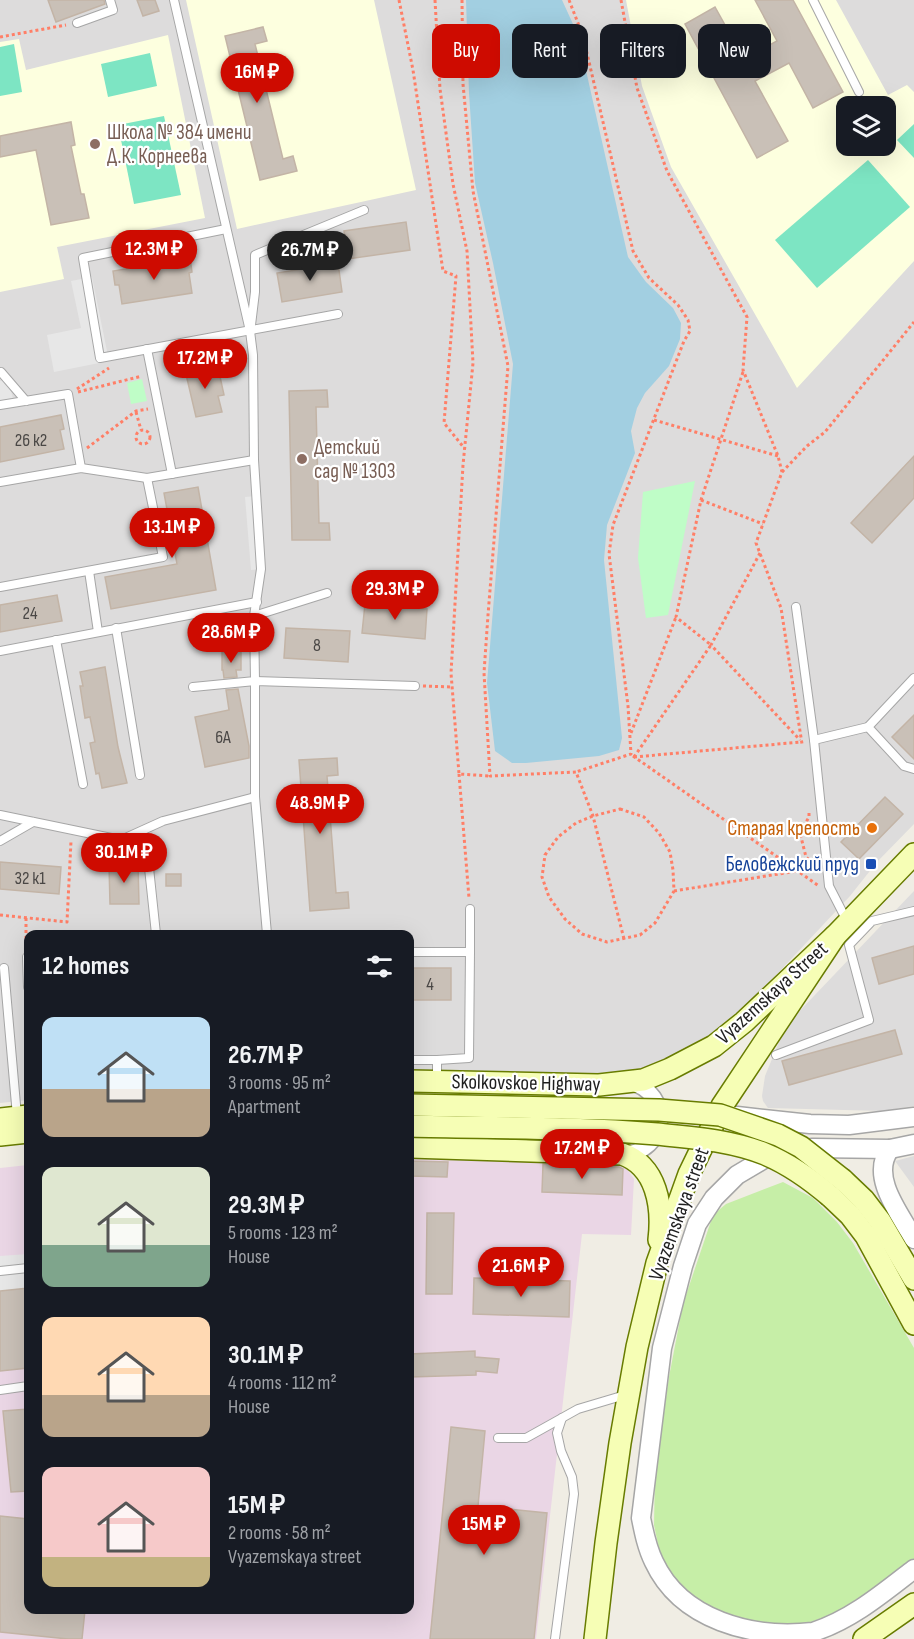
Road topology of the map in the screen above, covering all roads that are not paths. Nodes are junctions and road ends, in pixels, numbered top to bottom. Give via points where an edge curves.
1 (110, 0) edge
2 (174, 0) edge
3 (813, 0) edge
4 (77, 23) road end
5 (859, 92) dead end
6 (364, 210) dead end
7 (226, 229) junction
8 (338, 314) dead end
9 (250, 331) junction
10 (147, 349) junction
11 (1, 372) edge
12 (26, 401) junction
13 (0, 405) edge
14 (254, 460) junction
15 (81, 468) junction
16 (172, 474) junction
17 (147, 478) junction
18 (0, 482) edge
19 (89, 570) junction
20 (0, 587) edge
21 (327, 593) dead end
22 (257, 602) junction
23 (796, 607) dead end
24 (254, 615) junction
25 (116, 628) junction
26 (98, 632) junction
27 (56, 640) junction
28 (0, 651) edge
29 (914, 678) edge
30 (255, 681) junction
31 (415, 686) road end
32 (193, 687) dead end
33 (868, 727) junction
34 (814, 740) junction
35 (914, 769) edge
36 (140, 775) dead end
37 (83, 784) dead end
38 (255, 797) junction
39 (0, 815) edge
40 (33, 822) junction
41 (121, 840) junction
42 (0, 841) edge
43 (914, 854) edge
44 (470, 909) road end
45 (914, 911) edge
46 (841, 929) junction
47 (156, 930) edge
48 (267, 930) edge
49 (414, 952) edge
50 (470, 952) junction
51 (4, 969) dead end
52 (776, 1055) dead end
53 (414, 1060) edge
54 (437, 1060) junction
55 (414, 1081) edge
56 (635, 1081) junction
57 (437, 1082) junction
58 (414, 1105) edge
59 (720, 1115) junction
60 (914, 1117) edge
61 (414, 1126) edge
62 (15, 1127) edge
63 (914, 1144) edge
64 (414, 1147) edge
65 (890, 1149) junction
66 (622, 1154) junction
67 (836, 1188) junction
68 (912, 1230) edge
69 (657, 1263) junction
70 (24, 1268) edge
71 (0, 1271) edge
72 (914, 1279) edge
73 (914, 1324) edge
74 (24, 1387) edge
75 (0, 1390) edge
76 (629, 1394) junction
77 (562, 1418) junction
78 (498, 1438) dead end
79 (914, 1569) edge
80 (914, 1604) edge
81 (555, 1639) edge
82 (595, 1639) edge
83 (864, 1639) edge

1 - 4 lane via 113,10
2 - 7 lane
3 - 5 lane
6 - 9 lane via 255,255
7 - 9 lane
7 - 10 lane via 83,258 100,358
8 - 9 lane
9 - 10 lane
9 - 14 lane
10 - 16 lane
11 - 12 lane
12 - 13 lane
12 - 15 lane via 68,394
14 - 16 lane
14 - 22 lane via 261,569
15 - 17 lane
15 - 18 lane
16 - 17 lane
17 - 19 lane via 163,557
19 - 20 lane
19 - 26 lane
21 - 24 lane
22 - 24 lane
22 - 25 lane
23 - 34 lane
24 - 30 lane
25 - 26 lane
25 - 36 lane
26 - 27 lane
27 - 28 lane
27 - 37 lane
29 - 33 lane
30 - 31 lane
30 - 32 lane
30 - 38 lane
33 - 34 lane
33 - 35 lane via 904,766
34 - 46 lane via 829,886 836,897
38 - 41 lane via 163,821
38 - 48 lane
39 - 40 lane
40 - 41 lane
40 - 42 lane
41 - 47 lane via 149,867
43 - 46 main road, Vyazemskaya street
44 - 50 lane
45 - 52 lane via 872,921 849,945 869,1020
46 - 56 main road, Vyazemskaya Street via 714,1046 670,1069
46 - 69 main road, Vyazemskaya street via 722,1106 690,1174
49 - 50 lane
50 - 54 lane via 469,1058
51 - 62 lane
53 - 54 lane
54 - 57 lane
55 - 57 main road, Skolkovskoe Highway
56 - 57 main road, Skolkovskoe Highway
56 - 66 street via 657,1102 660,1121 650,1143 634,1153
58 - 59 main road, bridge via 659,1110
59 - 60 street, bridge via 849,1125
59 - 67 main road, bridge via 801,1147
61 - 67 main road, bridge via 602,1130 712,1140 763,1153
63 - 65 street
64 - 66 main road
65 - 68 street via 882,1162 886,1188
65 - 79 street via 813,1148 786,1152 764,1159 737,1175 714,1198 697,1224 662,1348 641,1518 654,1563 666,1583 700,1615 742,1634 789,1637 834,1624
66 - 69 main road via 638,1163 658,1196 661,1221
67 - 72 main road via 864,1200
67 - 73 main road
69 - 76 main road, Vyazemskaya street
70 - 71 lane
74 - 75 lane
76 - 77 lane via 578,1409
76 - 82 main road, Vyazemskaya street
77 - 78 lane via 525,1438
77 - 81 lane via 557,1433 574,1494
80 - 83 main road

